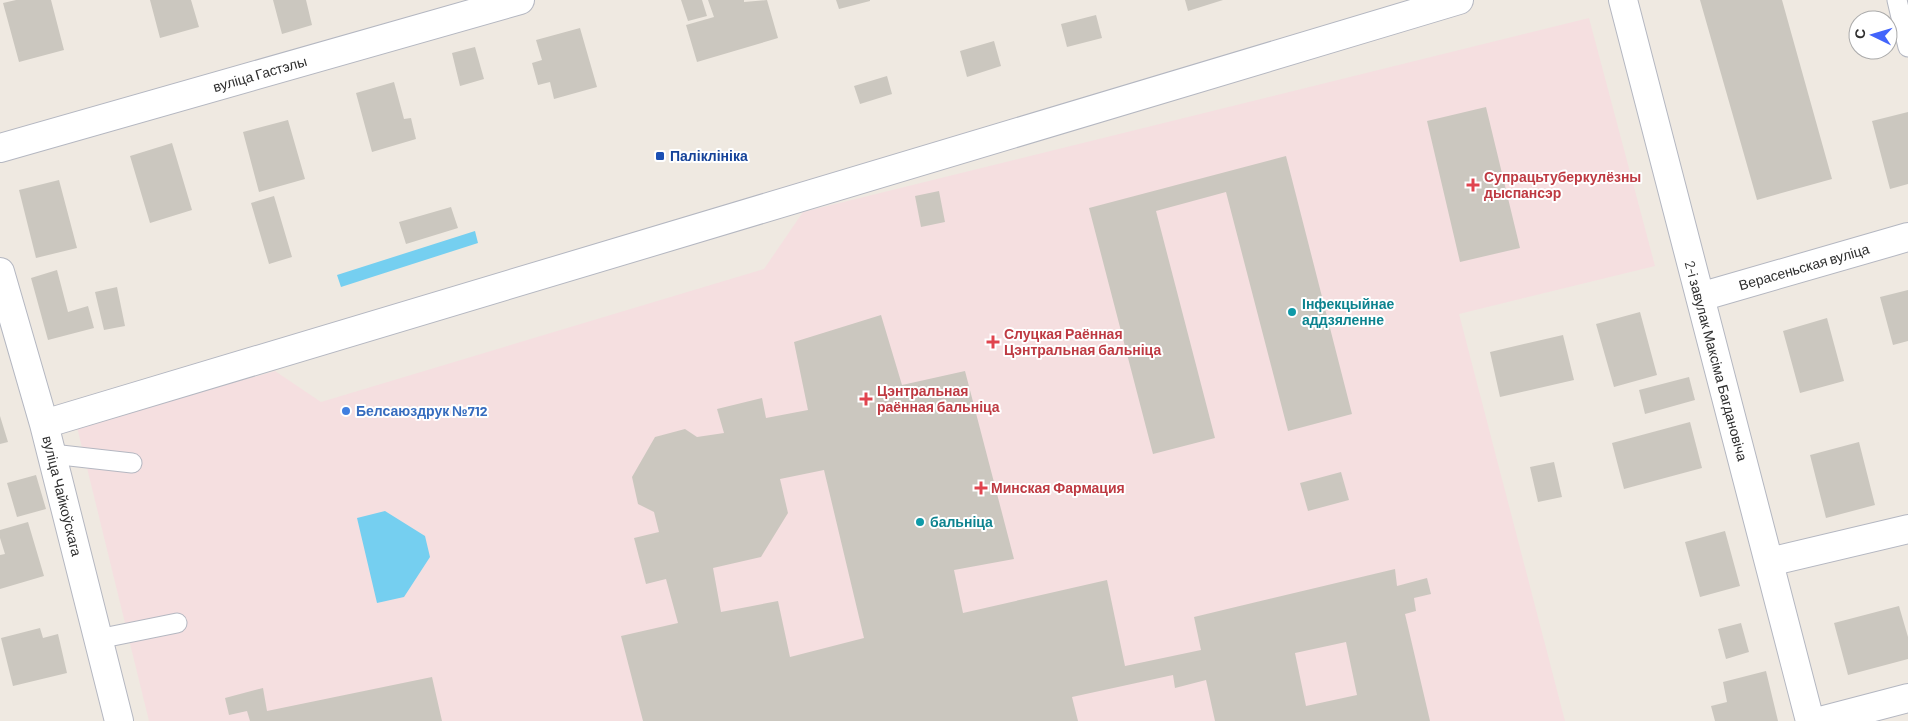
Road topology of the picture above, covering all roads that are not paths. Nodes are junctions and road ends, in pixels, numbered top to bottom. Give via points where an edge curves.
1 (520, 0) edge
2 (1459, 0) edge
3 (1623, 0) edge
4 (1897, 0) edge
5 (1908, 46) edge
6 (0, 148) edge
7 (1908, 237) edge
8 (0, 272) edge
9 (1700, 297) junction
10 (44, 424) junction
11 (52, 454) junction
12 (132, 463) dead end
13 (1908, 529) edge
14 (1769, 562) junction
15 (177, 623) dead end
16 (98, 639) junction
17 (1908, 698) edge
18 (119, 721) edge
19 (1810, 721) edge
20 (1820, 721) edge

1 - 6 street, вуліца Гастэлы
2 - 10 street
3 - 9 street, 2-і завулак Максіма Багдановіча
4 - 5 lane
7 - 9 street, Верасеньская вуліца
8 - 10 street, вуліца Чайкоўскага
9 - 14 street, 2-і завулак Максіма Багдановіча
10 - 11 street, вуліца Чайкоўскага
11 - 12 lane
11 - 16 street, вуліца Чайкоўскага
13 - 14 street
14 - 19 street, 2-і завулак Максіма Багдановіча
15 - 16 lane
16 - 18 street, вуліца Чайкоўскага
17 - 20 street

